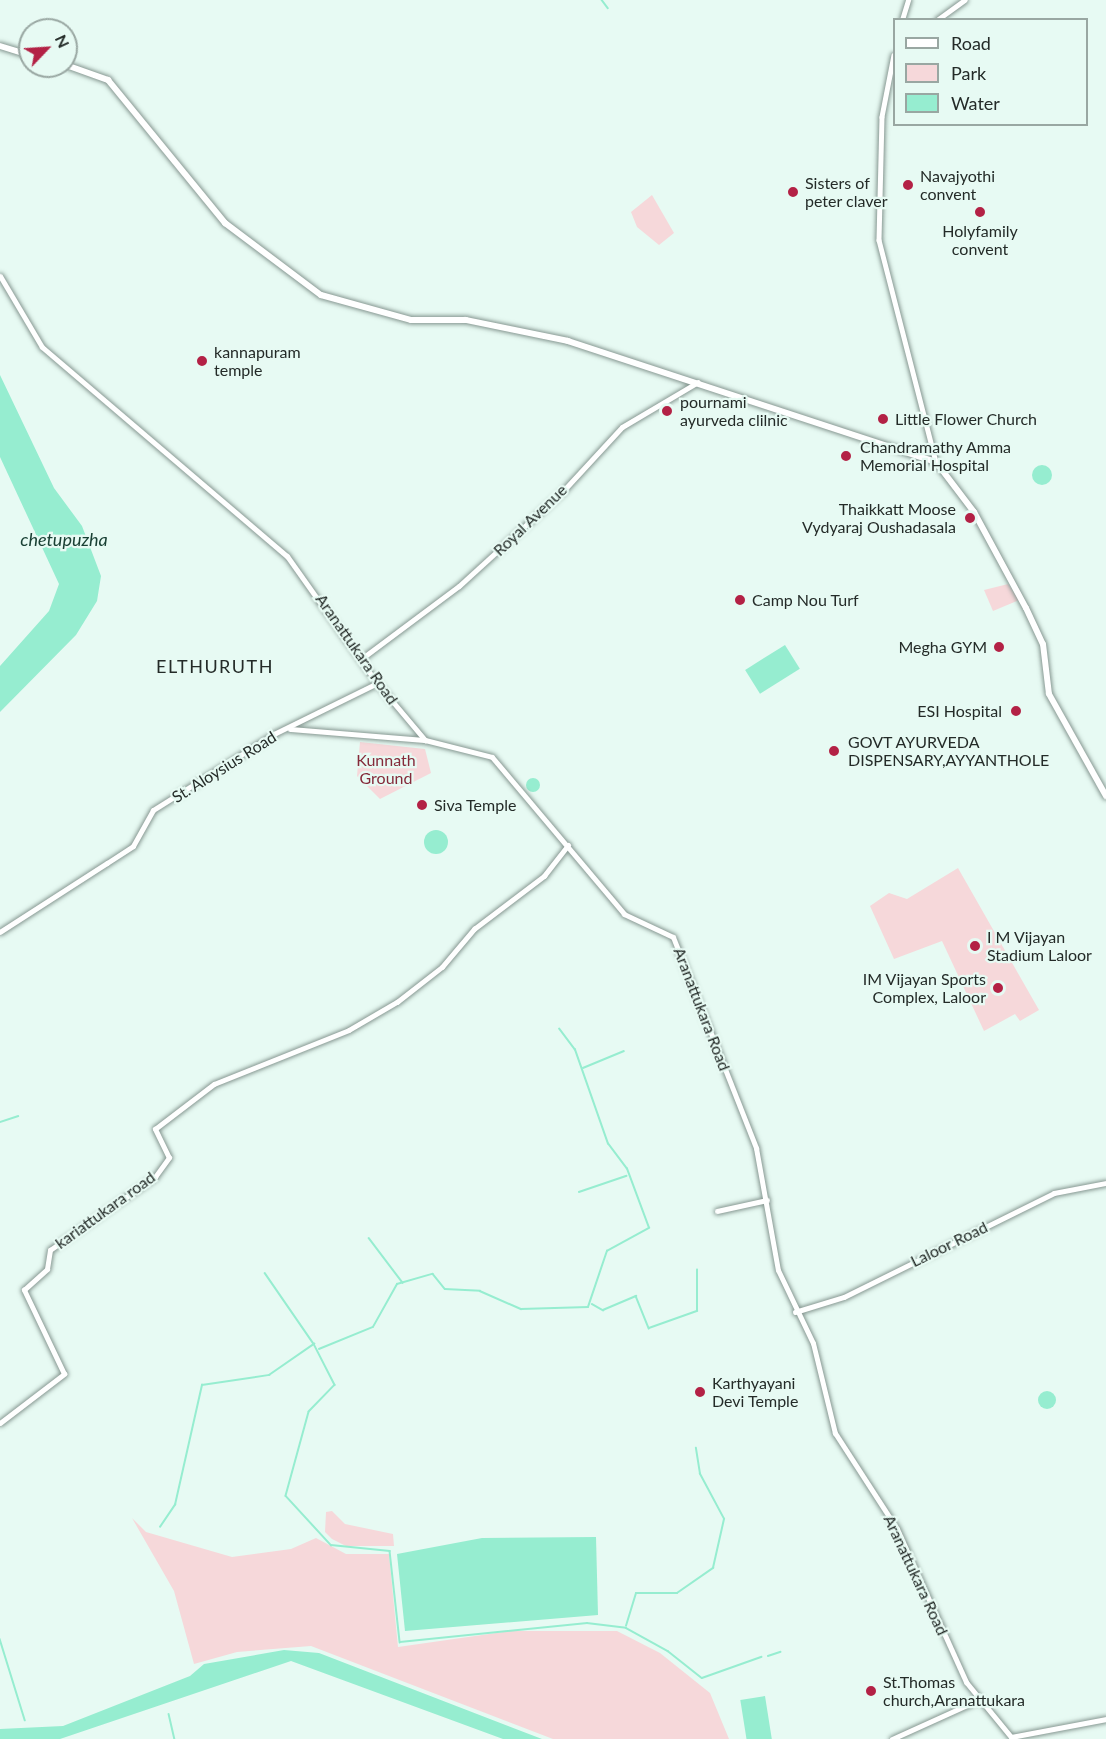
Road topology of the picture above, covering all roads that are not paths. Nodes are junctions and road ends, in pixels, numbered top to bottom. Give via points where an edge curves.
1 (908, 0) edge
2 (965, 0) edge
3 (903, 18) edge
4 (940, 18) edge
5 (0, 46) edge
6 (18, 51) edge
7 (893, 60) edge
8 (78, 69) edge
9 (0, 276) edge
10 (698, 382) junction
11 (936, 462) junction
12 (361, 659) junction
13 (377, 683) junction
14 (290, 729) junction
15 (425, 740) junction
16 (1106, 794) edge
17 (568, 845) junction
18 (106, 863) joint
19 (0, 932) edge
20 (1106, 1183) edge
21 (767, 1200) junction
22 (717, 1210) dead end
23 (795, 1312) junction
24 (0, 1423) edge
25 (980, 1699) junction
26 (1106, 1719) edge
27 (892, 1739) edge

1 - 3 street
2 - 4 street
5 - 6 main road
7 - 11 street via 882,117 880,248
8 - 10 main road via 108,80 225,223 321,295 411,320 466,320 568,341
9 - 12 main road, Aranattukara Road via 42,347 263,532 299,570
10 - 11 main road
10 - 12 main road, Royal Avenue via 622,427 549,505 459,586
11 - 16 main road via 974,512 1026,608 1043,644 1049,694
12 - 13 main road, Aranattukara Road
13 - 14 main road, St. Aloysius Road
13 - 15 main road, Aranattukara Road
14 - 15 street
14 - 18 main road, St. Aloysius Road via 153,810 133,846
15 - 17 main road, Aranattukara Road via 492,757
17 - 21 main road, Aranattukara Road via 624,914 668,932 682,952 756,1148
17 - 24 street, kariattukara road via 544,876 474,929 417,987 340,1032 204,1090 154,1131 169,1158 154,1178 46,1252 47,1269 24,1290 64,1374
18 - 19 street, St. Aloysius Road
20 - 23 street, Laloor Road via 1054,1192 844,1297
21 - 22 street
21 - 23 main road, Aranattukara Road via 772,1250
23 - 25 main road, Aranattukara Road via 813,1343 828,1410 840,1442 897,1529 959,1670
25 - 26 main road, Aranattukara Road via 1016,1738
25 - 27 main road

